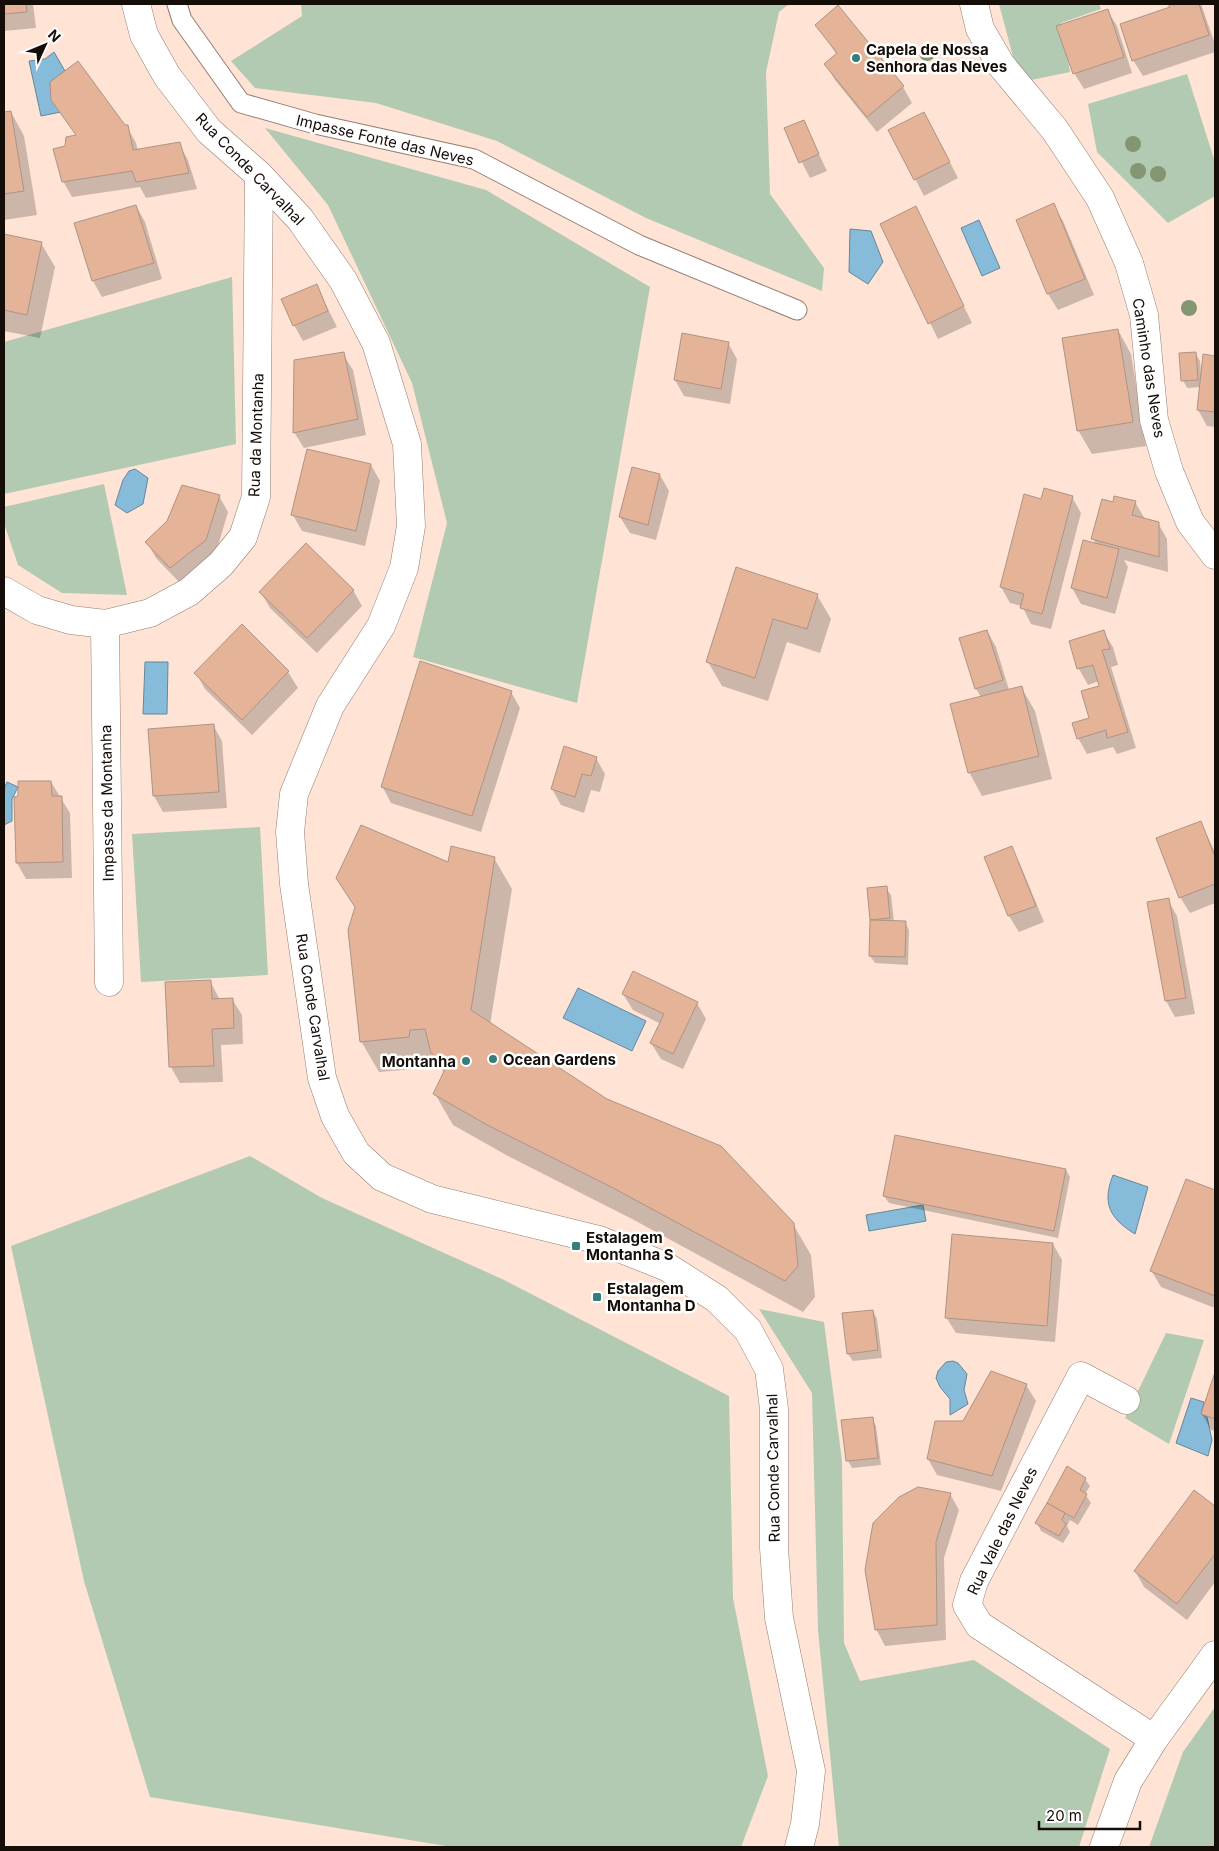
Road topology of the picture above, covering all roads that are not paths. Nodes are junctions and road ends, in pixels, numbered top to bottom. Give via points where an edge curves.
1 (136, 4) edge
2 (177, 4) edge
3 (974, 4) edge
4 (259, 175) junction
5 (797, 310) dead end
6 (1215, 555) edge
7 (4, 591) edge
8 (105, 624) junction
9 (108, 982) dead end
10 (1126, 1400) dead end
11 (1215, 1655) edge
12 (1154, 1739) junction
13 (799, 1847) edge
14 (1104, 1847) edge

1 - 4 street, Rua Conde Carvalhal via 144,35 167,76 209,130
2 - 5 lane, Impasse Fonte das Neves via 182,20 241,103 316,124 474,159 639,245
3 - 6 street, Caminho das Neves via 980,30 1001,65 1055,130 1100,198 1130,263 1144,315 1154,420 1169,471 1190,522
4 - 8 street, Rua da Montanha via 256,497 244,537 221,564 189,592 150,613
4 - 13 street, Rua Conde Carvalhal via 300,219 338,272 376,343 407,444 411,526 404,568 381,626 330,706 294,794 290,832 294,884 322,1078 335,1116 356,1153 382,1177 432,1199 599,1240 666,1267 717,1299 748,1330 769,1369 774,1409 774,1548 779,1618 811,1771
7 - 8 street, Rua da Montanha via 37,610 71,620
8 - 9 street, Impasse da Montanha
10 - 12 street, Rua Vale das Neves via 1081,1376 974,1581 967,1605 979,1625
11 - 12 street
12 - 14 street via 1128,1781

